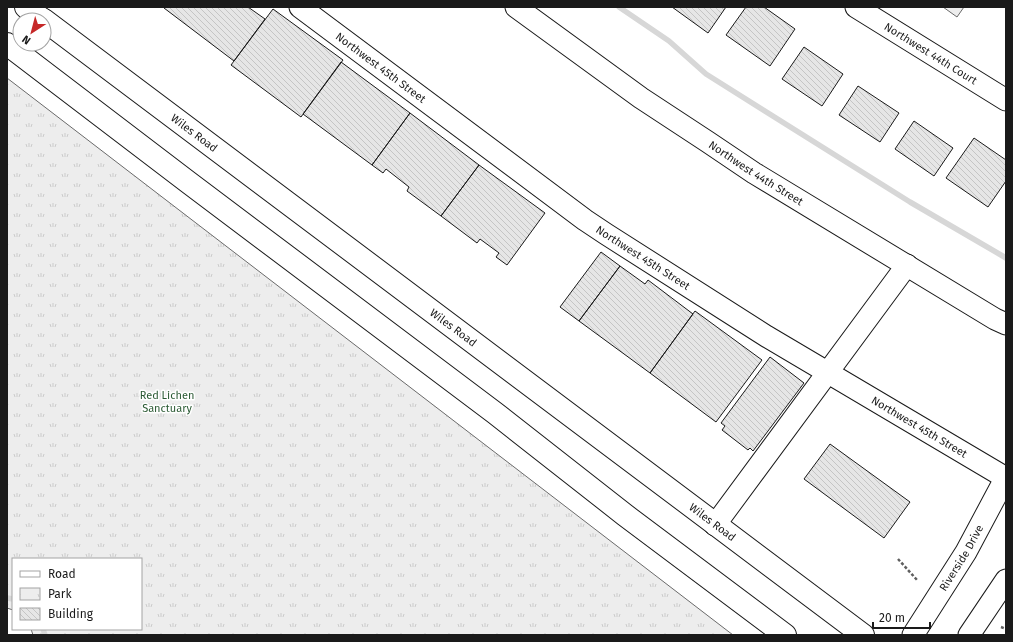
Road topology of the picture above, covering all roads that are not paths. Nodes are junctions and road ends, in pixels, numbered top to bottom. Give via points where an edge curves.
1 (300, 7) edge
2 (516, 7) edge
3 (856, 7) edge
4 (52, 26) edge
5 (7, 44) edge
6 (1006, 100) edge
7 (907, 265) junction
8 (1006, 324) edge
9 (828, 373) junction
10 (1006, 478) edge
11 (715, 524) junction
12 (1006, 580) edge
13 (785, 635) edge
14 (863, 635) edge
15 (912, 635) edge
16 (969, 635) edge

1 - 9 street, Northwest 45th Street via 585,220
2 - 7 street, Northwest 44th Street via 641,98 714,147
3 - 6 street, Northwest 44th Court
4 - 11 main road, Wiles Road
5 - 13 main road
7 - 8 street, Northwest 44th Street
7 - 9 street
9 - 10 street, Northwest 45th Street
9 - 11 street
10 - 15 street, Riverside Drive via 966,552
11 - 14 main road, Wiles Road
12 - 16 street

